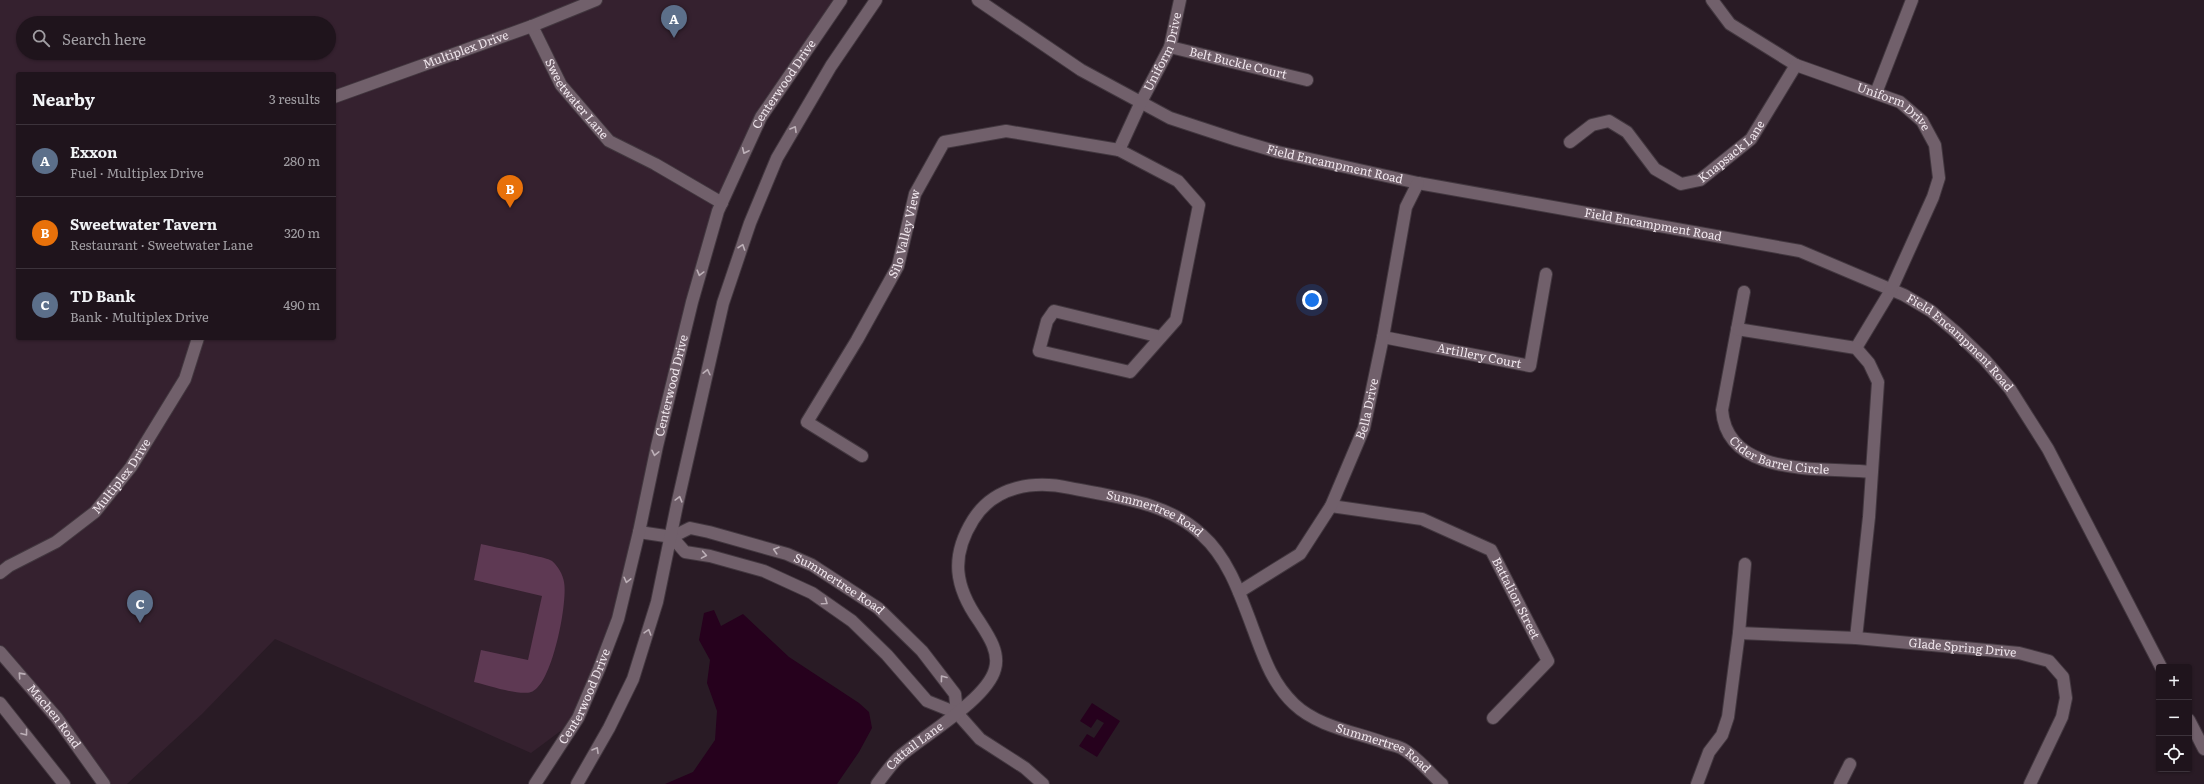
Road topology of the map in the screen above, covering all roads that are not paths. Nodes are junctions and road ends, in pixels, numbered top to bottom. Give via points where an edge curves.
1 (596, 0) edge
2 (841, 0) edge
3 (876, 0) edge
4 (978, 0) edge
5 (1180, 0) edge
6 (1712, 0) edge
7 (1912, 0) edge
8 (532, 26) junction
9 (1170, 47) junction
10 (1796, 65) junction
11 (1307, 80) dead end
12 (1876, 93) junction
13 (336, 96) edge
14 (1141, 102) junction
15 (1570, 142) dead end
16 (1119, 150) junction
17 (1418, 183) junction
18 (722, 203) junction
19 (1546, 274) dead end
20 (1891, 290) junction
21 (1744, 292) dead end
22 (1737, 329) junction
23 (1161, 337) junction
24 (1383, 337) junction
25 (197, 340) edge
26 (1856, 348) junction
27 (862, 456) dead end
28 (1871, 472) junction
29 (1331, 506) junction
30 (639, 532) junction
31 (672, 538) junction
32 (1745, 564) dead end
33 (0, 574) edge
34 (1239, 592) junction
35 (1739, 633) junction
36 (1856, 638) junction
37 (0, 652) edge
38 (2159, 664) edge
39 (0, 703) edge
40 (957, 713) junction
41 (1493, 718) dead end
42 (2192, 726) edge
43 (2204, 749) edge
44 (1850, 764) dead end
45 (64, 784) edge
46 (104, 784) edge
47 (535, 784) edge
48 (577, 784) edge
49 (877, 784) edge
50 (1043, 784) edge
51 (1442, 784) edge
52 (1697, 784) edge
53 (1840, 784) edge
54 (2030, 784) edge

1 - 8 street, Multiplex Drive
2 -> 18 street, Centerwood Drive via 761,117
31 -> 3 street via 677,505 723,303 750,223 777,158 831,66
4 - 14 street, Field Encampment Road via 1081,70
5 - 9 street, Uniform Drive
6 - 10 street, Uniform Drive via 1730,24
7 - 12 street
8 - 13 street, Multiplex Drive
8 - 18 street, Sweetwater Lane via 561,85 609,141
9 - 11 street, Belt Buckle Court
9 - 14 street, Uniform Drive
10 - 12 street, Uniform Drive
10 - 15 street, Knapsack Lane via 1751,139 1700,180 1681,184 1655,169 1627,132 1609,122 1592,126
12 - 20 street, Uniform Drive via 1900,102 1922,121 1935,145 1939,178
14 - 16 street
14 - 17 street, Field Encampment Road via 1170,118 1278,152
16 - 23 street, Silo Valley View via 1178,181 1199,205 1176,320
16 - 27 street, Silo Valley View via 1006,131 944,142 915,194 898,266 807,422
17 - 20 street, Field Encampment Road via 1800,251
17 - 24 street, Bella Drive via 1406,207
18 -> 30 street, Centerwood Drive via 692,302
19 - 24 street, Artillery Court via 1530,366
20 - 26 street
20 - 38 street, Field Encampment Road via 1931,311 1985,360 2010,390 2048,449
21 - 22 street, Cider Barrel Circle
22 - 26 street
22 - 28 street, Cider Barrel Circle via 1722,410 1723,425 1729,438 1755,458 1789,466
23 - 23 street, Silo Valley View via 1130,372 1039,351 1047,320 1054,311
24 - 29 street, Bella Drive via 1364,428
25 - 33 street, Multiplex Drive via 185,379 131,467 94,512 56,542 9,566
26 - 28 street via 1869,363 1878,382
28 - 36 street
29 - 34 street, Bella Drive via 1300,554
29 - 41 street, Battalion Street via 1422,519 1491,550 1548,661
30 - 31 street
30 -> 47 street, Centerwood Drive via 618,619 599,669 578,718
31 -> 40 street, Summertree Road via 685,552 764,571 812,593 852,621 887,655 927,701
40 -> 31 street, Summertree Road via 955,694 922,651 878,608 812,564 787,554 690,528
48 -> 31 street via 633,679 657,602
32 - 35 street
34 - 40 street, Summertree Road via 1218,553 1203,535 1184,520 1151,506 1061,486 1035,484 1004,491 985,505 973,521 962,546 958,564 959,586 995,652 995,669 987,684
34 - 51 street, Summertree Road via 1270,675 1295,705 1319,721 1404,749
35 - 36 street, Glade Spring Drive
35 - 52 street via 1728,716 1722,735 1709,752
36 - 54 street, Glade Spring Drive via 2019,653 2049,661 2063,677 2066,698 2062,717
46 -> 37 street, Machen Road via 57,718
39 -> 45 street
40 - 49 street, Cattail Lane via 896,759
40 - 50 street, Summertree Road via 980,739 1025,768
42 - 43 street
44 - 53 street

